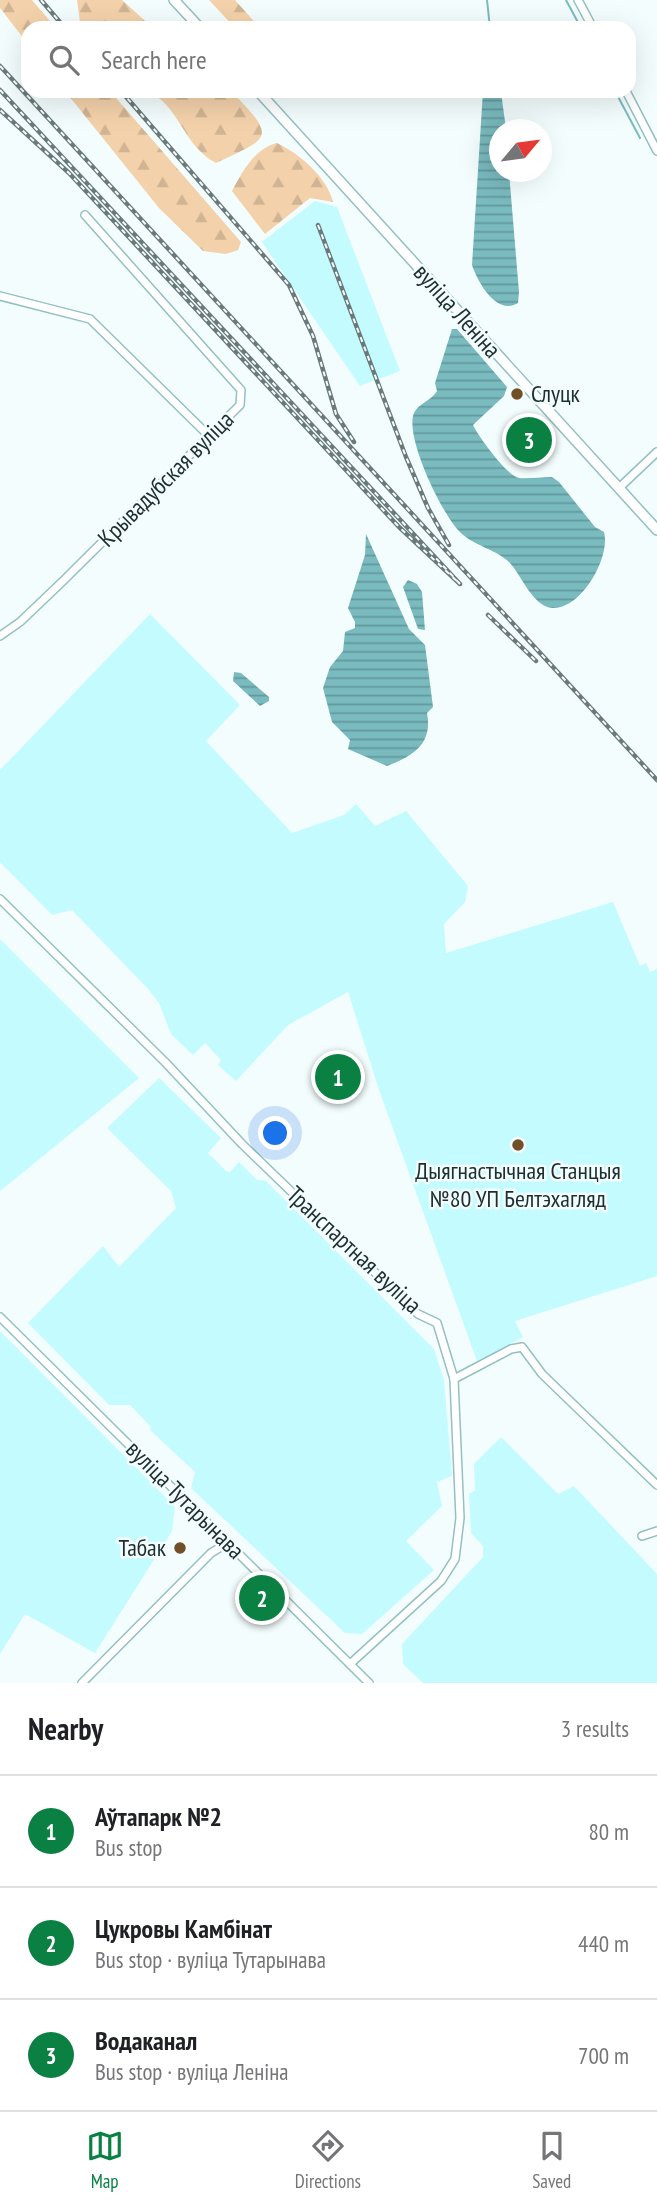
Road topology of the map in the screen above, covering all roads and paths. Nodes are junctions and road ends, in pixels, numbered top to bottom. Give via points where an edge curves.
1 (174, 0) edge
2 (578, 0) edge
3 (194, 21) edge
4 (589, 21) edge
5 (264, 98) edge
6 (630, 98) edge
7 (657, 151) edge
8 (85, 215) dead end
9 (0, 296) edge
10 (208, 435) junction
11 (657, 452) edge
12 (619, 488) junction
13 (657, 530) edge
14 (0, 636) edge
15 (0, 899) edge
16 (0, 1317) edge
17 (454, 1379) junction
18 (657, 1485) edge
19 (657, 1531) edge
20 (642, 1536) dead end
21 (229, 1542) junction
22 (350, 1664) junction
23 (82, 1683) edge
24 (369, 1683) edge

1 - 3 main road
2 - 4 street
5 - 12 main road, вуліца Леніна
6 - 7 street
8 - 10 street, Крывадубская вуліца via 241,390 240,405
9 - 10 street via 90,319
10 - 14 street, Крывадубская вуліца via 63,581
11 - 12 street
12 - 13 main road, вуліца Леніна
15 - 17 street, Транспартная вуліца via 291,1191 418,1314 437,1323
16 - 21 street, вуліца Тутарынава
17 - 18 street via 522,1347 542,1374
17 - 22 street, Транспартная вуліца via 460,1518 455,1559 441,1581
19 - 20 street
21 - 22 street, вуліца Тутарынава
21 - 23 street via 211,1553
22 - 24 street, вуліца Тутарынава

